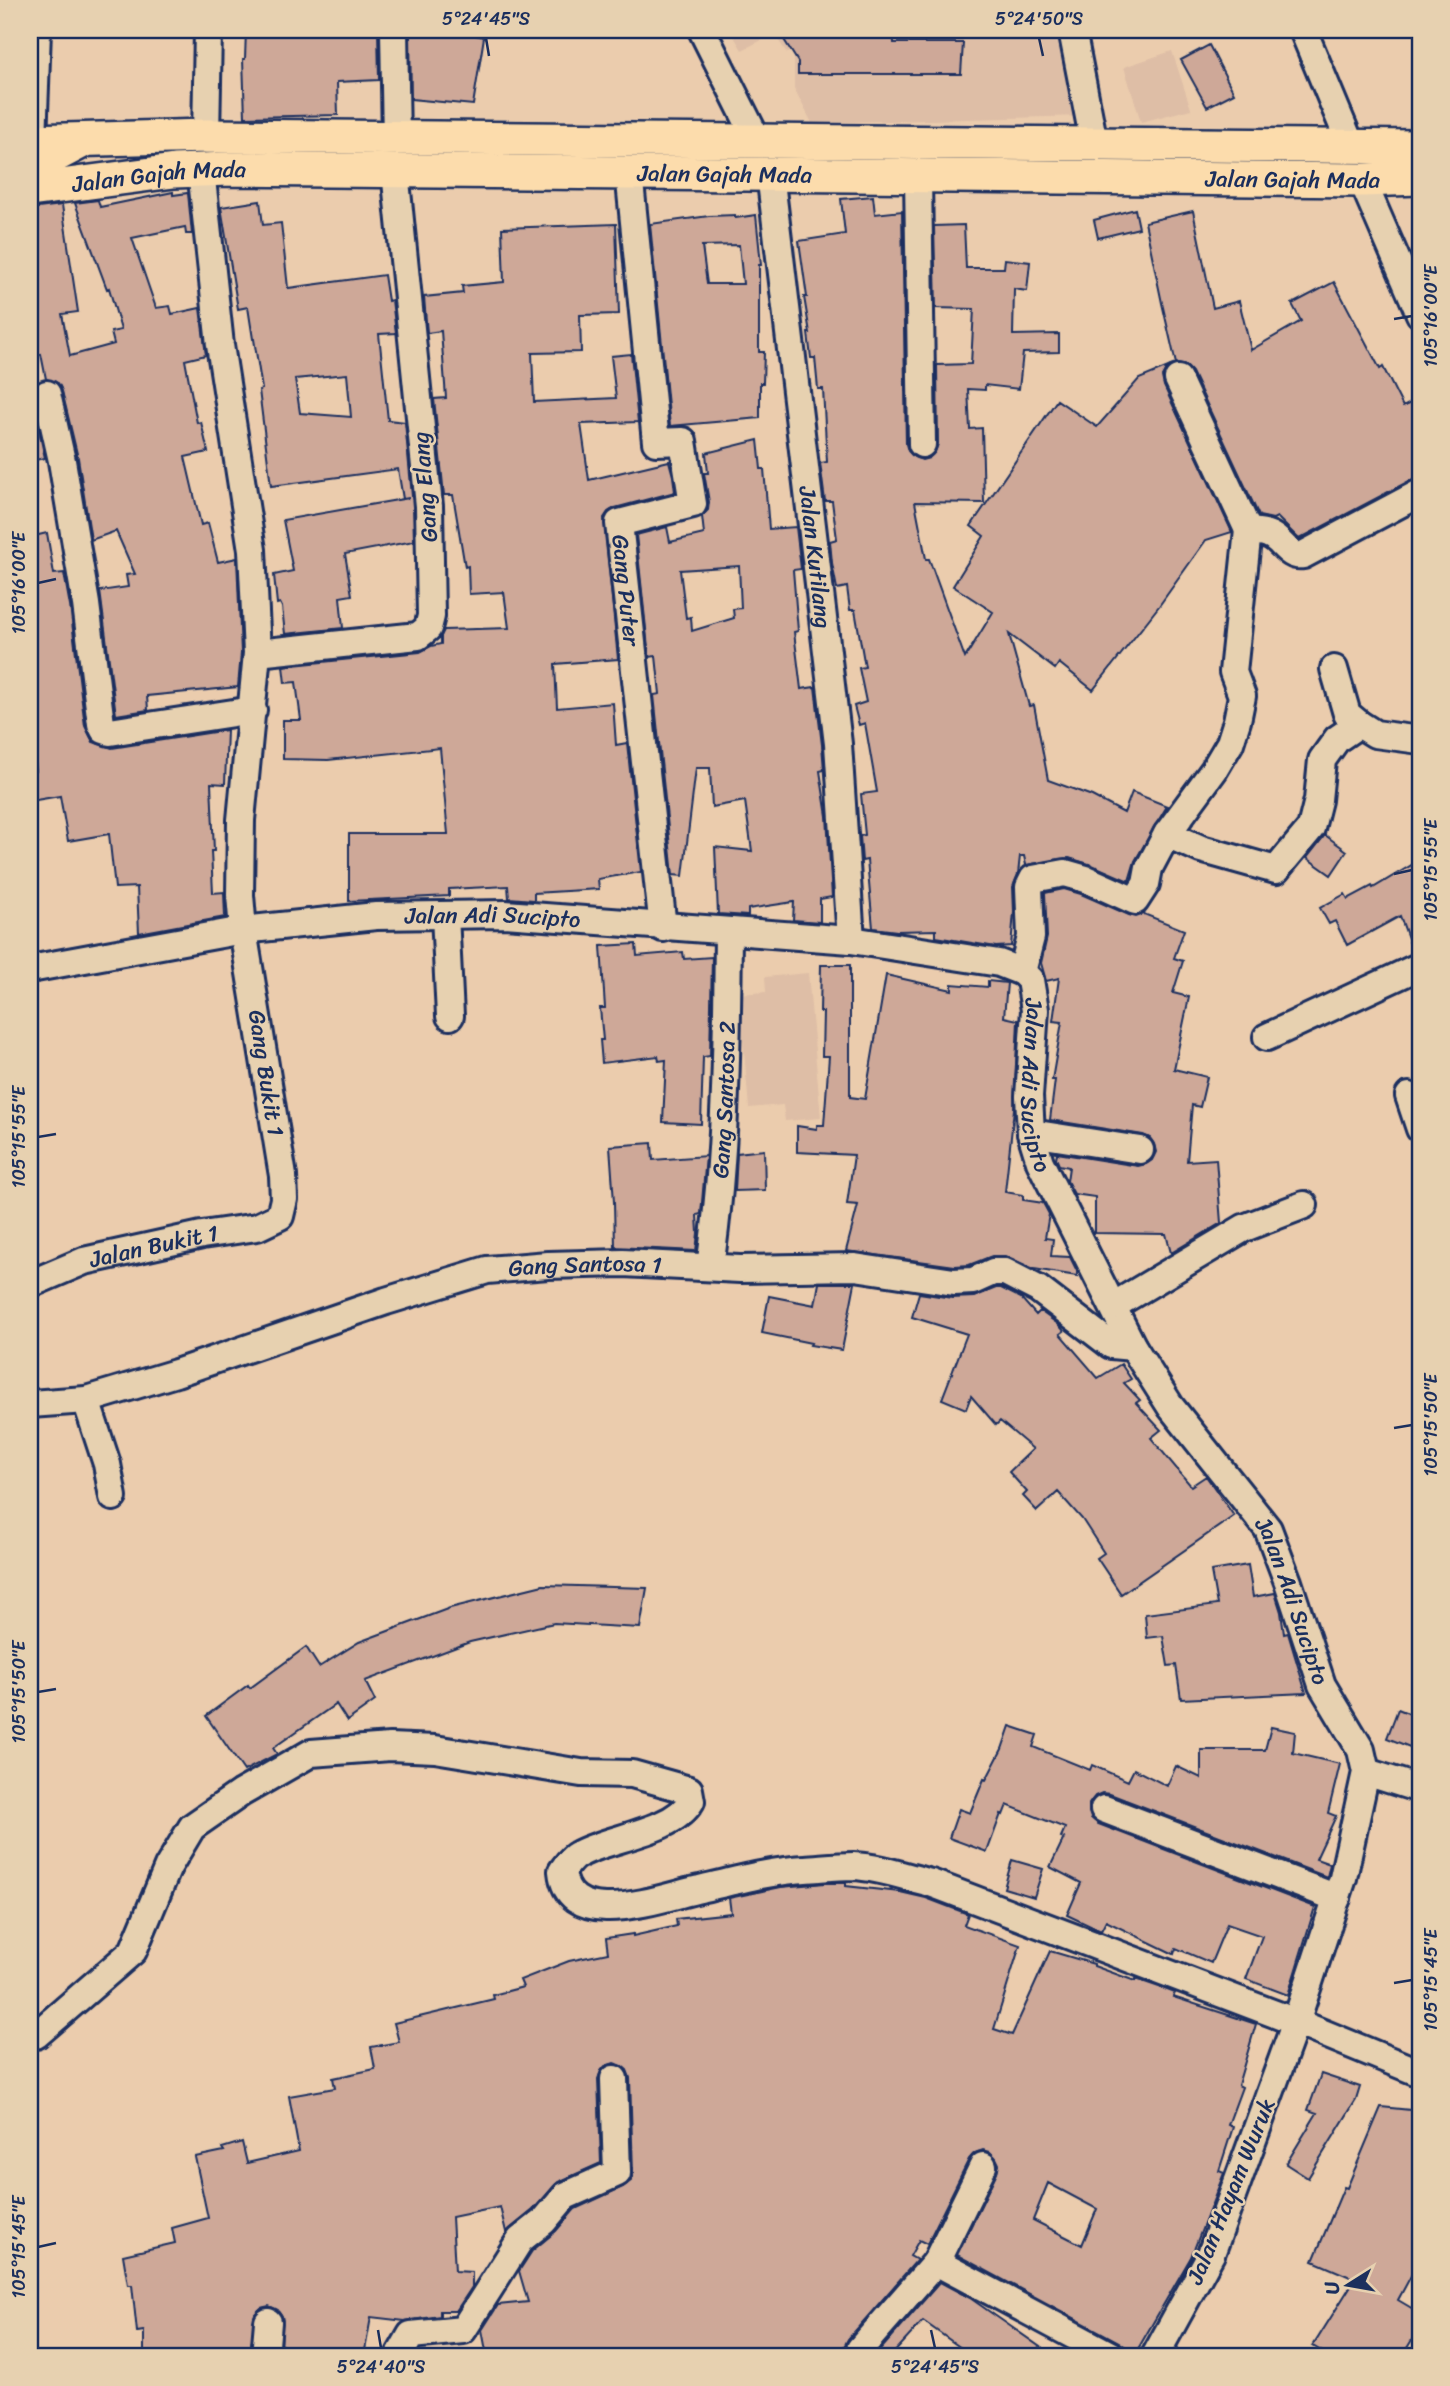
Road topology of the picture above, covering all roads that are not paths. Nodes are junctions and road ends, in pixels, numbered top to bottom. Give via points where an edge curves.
1 (37, 30) edge
2 (208, 30) edge
3 (394, 30) edge
4 (702, 30) edge
5 (1072, 30) edge
6 (1303, 30) edge
7 (206, 136) junction
8 (758, 142) junction
9 (1035, 142) junction
10 (1094, 143) junction
11 (1420, 147) edge
12 (1352, 148) junction
13 (396, 155) junction
14 (32, 160) edge
15 (201, 170) junction
16 (629, 172) junction
17 (770, 173) junction
18 (918, 177) junction
19 (1036, 177) junction
20 (1420, 178) edge
21 (1362, 180) junction
22 (1420, 314) edge
23 (1178, 379) dead end
24 (47, 394) dead end
25 (922, 444) dead end
26 (1420, 493) edge
27 (1248, 530) junction
28 (257, 653) junction
29 (1334, 669) dead end
30 (253, 710) junction
31 (1359, 724) junction
32 (1420, 740) edge
33 (1167, 834) junction
34 (446, 915) junction
35 (663, 928) junction
36 (243, 930) junction
37 (729, 932) junction
38 (851, 940) junction
39 (1420, 966) edge
40 (30, 969) edge
41 (1022, 972) junction
42 (450, 1016) dead end
43 (1266, 1037) dead end
44 (1409, 1096) dead end
45 (1420, 1129) edge
46 (1031, 1133) junction
47 (1140, 1150) dead end
48 (1304, 1205) dead end
49 (280, 1216) joint
50 (710, 1267) junction
51 (30, 1284) edge
52 (1113, 1306) junction
53 (1133, 1347) junction
54 (86, 1400) junction
55 (30, 1404) edge
56 (113, 1497) dead end
57 (1366, 1772) junction
58 (1420, 1788) edge
59 (1104, 1809) dead end
60 (1337, 1898) junction
61 (1296, 2022) junction
62 (36, 2035) dead end
63 (1420, 2073) edge
64 (614, 2080) dead end
65 (983, 2166) dead end
66 (936, 2262) junction
67 (268, 2322) dead end
68 (860, 2349) dead end
69 (265, 2356) edge
70 (399, 2356) edge
71 (1112, 2356) edge
72 (1155, 2356) edge

1 - 14 street
2 - 7 street
3 - 13 street
4 - 8 street
5 - 10 street
6 - 12 street
7 - 13 main road, Jalan Gajah Mada
7 - 14 main road, Jalan Gajah Mada via 86,139
8 - 9 main road, Jalan Gajah Mada
8 - 13 main road, Jalan Gajah Mada
9 - 10 main road, Jalan Gajah Mada
9 - 19 main road
10 - 12 main road, Jalan Gajah Mada
11 - 12 main road, Jalan Gajah Mada
13 - 15 main road, Jalan Gajah Mada
13 - 16 main road, Jalan Gajah Mada
13 - 28 street, Gang Elang via 429,506 428,628 418,636
14 - 15 main road, Jalan Gajah Mada via 88,182
15 - 28 street, Gang Bukit 1 via 220,345 252,550
16 - 17 main road, Jalan Gajah Mada
16 - 35 street, Gang Puter via 656,442 683,440 694,504 619,523
17 - 18 main road, Jalan Gajah Mada
17 - 38 street, Jalan Kutilang via 837,730
18 - 19 main road, Jalan Gajah Mada
18 - 25 street
19 - 21 main road, Jalan Gajah Mada
20 - 21 main road, Jalan Gajah Mada
21 - 22 street
23 - 27 street
24 - 30 street via 69,500 104,730
26 - 27 street via 1297,556 1273,536
27 - 33 street via 1233,672 1242,696 1237,721 1214,770
28 - 30 street, Gang Bukit 1
29 - 31 street via 1347,714
30 - 36 street, Gang Bukit 1 via 241,820
31 - 32 street via 1375,734
31 - 33 street via 1337,739 1322,760 1311,828 1276,870 1201,849
33 - 41 street via 1135,901 1065,873 1034,880 1029,887 1031,937
34 - 35 street, Jalan Adi Sucipto via 505,914
34 - 36 street, Jalan Adi Sucipto via 376,916
34 - 42 street
35 - 37 street, Jalan Adi Sucipto
36 - 40 street, Jalan Adi Sucipto
36 - 49 street, Gang Bukit 1 via 283,1176
37 - 38 street, Jalan Adi Sucipto
37 - 50 street, Gang Santosa 2 via 726,1103
38 - 41 street, Jalan Adi Sucipto via 999,963
39 - 43 street
41 - 46 street, Jalan Adi Sucipto via 1030,980 1034,1010
44 - 45 street
46 - 47 street
46 - 52 street, Jalan Adi Sucipto via 1040,1162
48 - 52 street via 1244,1228
49 - 51 street, Jalan Bukit 1 via 257,1227 84,1261
50 - 53 street, Gang Santosa 1 via 855,1267 954,1282 1004,1272 1038,1289 1111,1345
50 - 54 street, Gang Santosa 1 via 624,1263 487,1270
52 - 53 street, Jalan Adi Sucipto
53 - 57 street, Jalan Adi Sucipto via 1171,1407 1268,1529 1322,1685 1361,1750
54 - 55 street, Gang Santosa 1
54 - 56 street
57 - 58 street
57 - 60 street
59 - 60 street
60 - 61 street
61 - 62 street via 931,1883 878,1869 801,1869 629,1907 584,1903 573,1898 563,1884 562,1871 575,1856 685,1812 691,1801 688,1790 632,1774 581,1773 390,1746 311,1753 192,1827 168,1867 133,1951
61 - 63 street
61 - 72 street, Jalan Hayam Wuruk via 1211,2254
64 - 70 street via 617,2173 565,2196 520,2241 463,2330 411,2335
65 - 66 street
66 - 68 street
66 - 71 street
67 - 69 street

